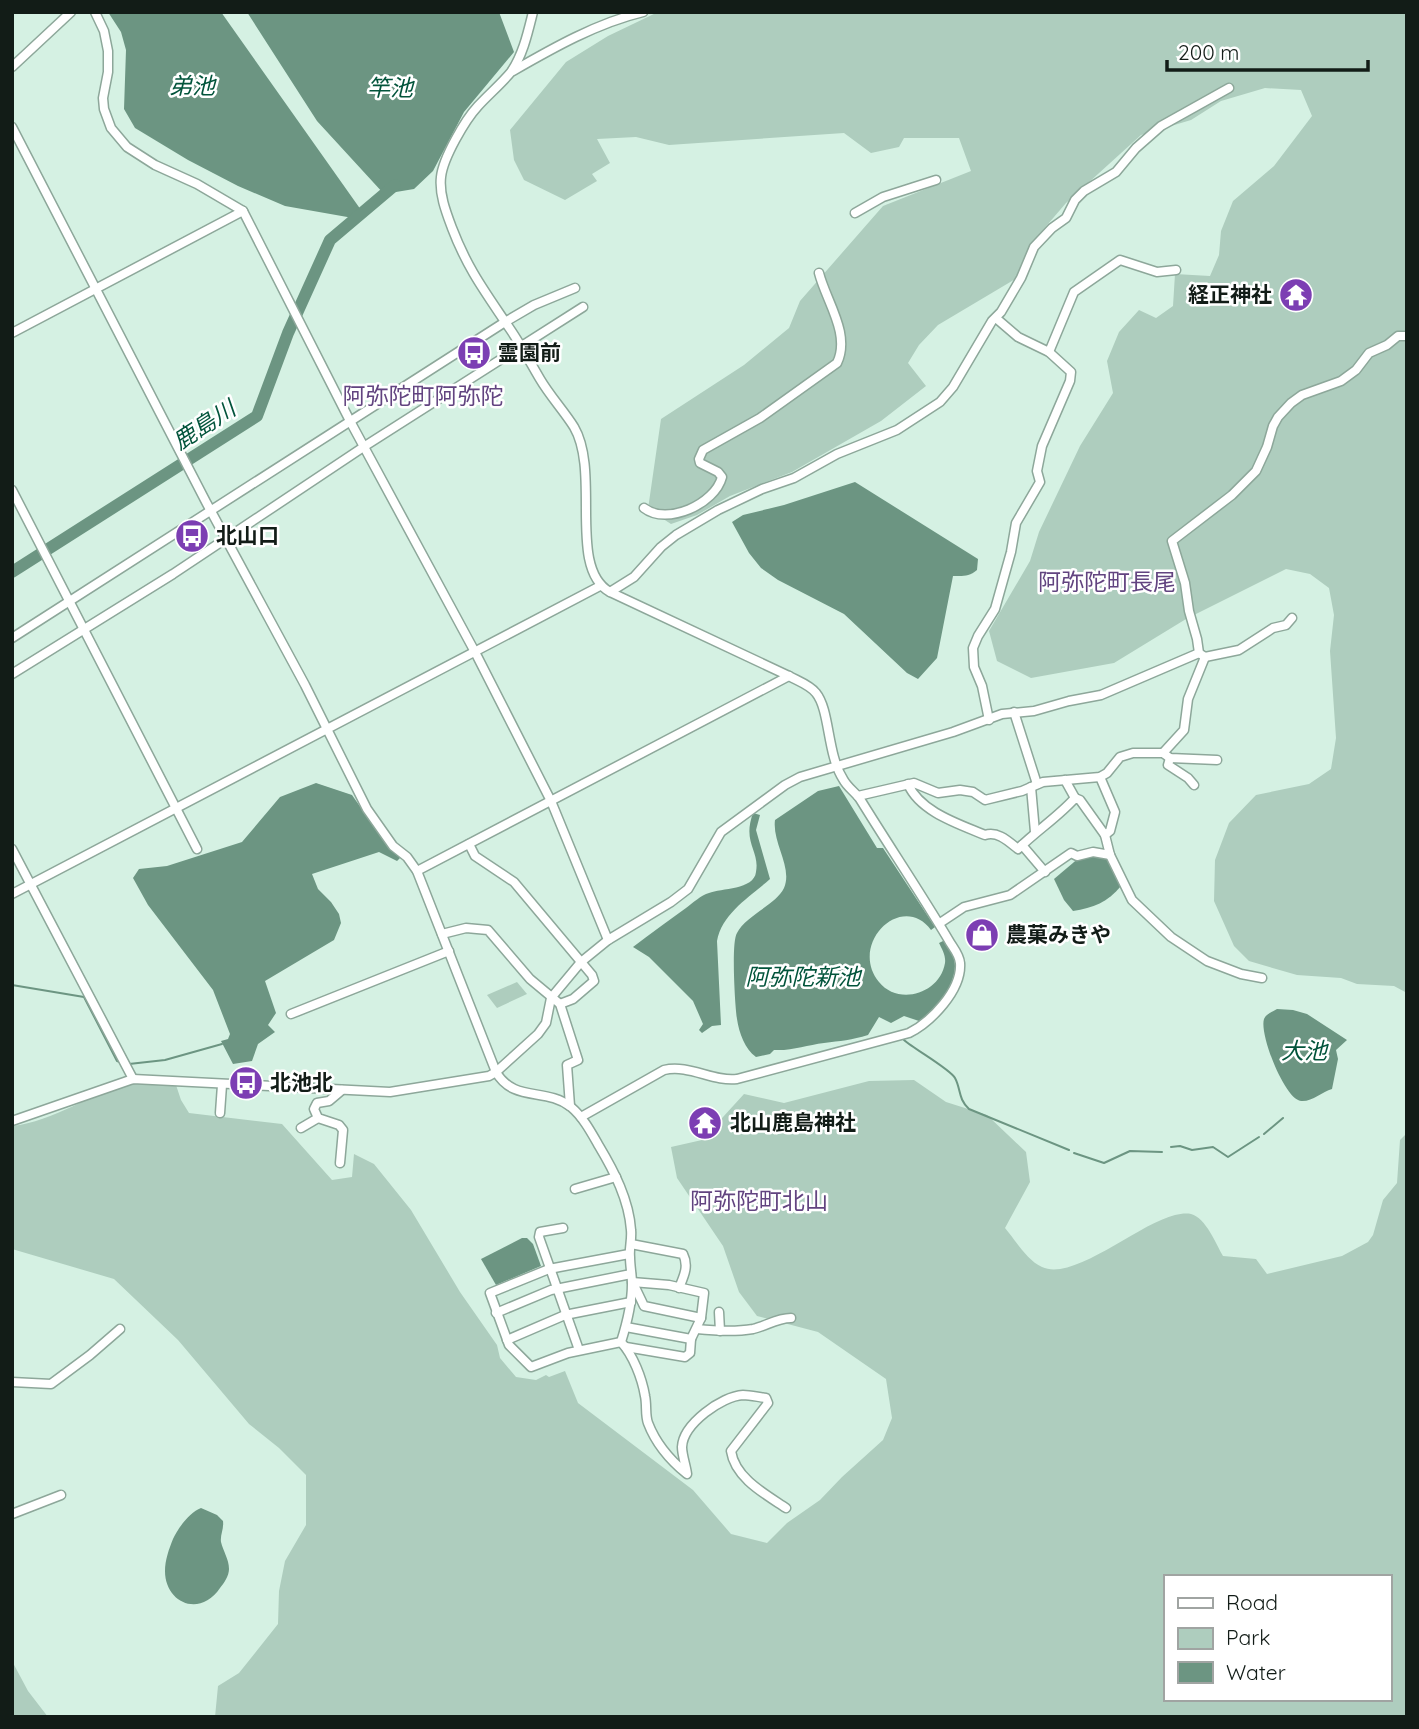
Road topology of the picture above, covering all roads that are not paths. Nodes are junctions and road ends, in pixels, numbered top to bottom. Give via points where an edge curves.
1 (95, 12) edge
2 (533, 12) edge
3 (643, 12) edge
4 (65, 14) edge
5 (12, 67) edge
6 (510, 73) junction
7 (1229, 88) dead end
8 (12, 127) edge
9 (936, 180) dead end
10 (243, 211) junction
11 (855, 213) dead end
12 (1177, 270) dead end
13 (818, 273) dead end
14 (575, 288) dead end
15 (95, 289) junction
16 (583, 307) dead end
17 (997, 319) junction
18 (505, 322) junction
19 (12, 333) edge
20 (1407, 335) edge
21 (523, 348) junction
22 (1049, 352) junction
23 (350, 421) junction
24 (365, 446) junction
25 (12, 490) edge
26 (644, 508) dead end
27 (210, 510) junction
28 (225, 538) junction
29 (600, 586) junction
30 (610, 592) junction
31 (69, 601) junction
32 (1292, 618) dead end
33 (83, 629) junction
34 (12, 638) edge
35 (475, 652) junction
36 (1202, 655) junction
37 (12, 674) edge
38 (789, 676) junction
39 (1014, 712) junction
40 (989, 720) junction
41 (328, 730) junction
42 (1166, 756) junction
43 (1217, 760) dead end
44 (836, 767) junction
45 (1100, 777) junction
46 (1065, 780) junction
47 (908, 784) junction
48 (1194, 785) dead end
49 (1034, 786) junction
50 (858, 796) junction
51 (1075, 798) junction
52 (551, 801) junction
53 (177, 809) junction
54 (1035, 832) junction
55 (1105, 835) junction
56 (468, 845) junction
57 (1022, 845) junction
58 (12, 849) edge
59 (197, 849) dead end
60 (1110, 855) junction
61 (417, 871) junction
62 (1045, 872) junction
63 (31, 884) junction
64 (12, 894) edge
65 (940, 923) junction
66 (442, 934) junction
67 (608, 940) junction
68 (449, 951) junction
69 (582, 962) junction
70 (1262, 978) dead end
71 (551, 998) junction
72 (560, 1004) junction
73 (291, 1014) dead end
74 (496, 1072) junction
75 (133, 1079) junction
76 (222, 1085) junction
77 (342, 1090) junction
78 (570, 1107) junction
79 (220, 1113) dead end
80 (581, 1117) junction
81 (318, 1118) junction
82 (12, 1121) edge
83 (301, 1128) dead end
84 (340, 1163) dead end
85 (616, 1177) junction
86 (575, 1189) dead end
87 (563, 1228) dead end
88 (631, 1244) junction
89 (554, 1246) dead end
90 (543, 1249) junction
91 (629, 1254) junction
92 (549, 1269) junction
93 (632, 1278) junction
94 (679, 1287) junction
95 (556, 1289) junction
96 (631, 1302) junction
97 (719, 1312) dead end
98 (496, 1313) junction
99 (565, 1315) junction
100 (701, 1318) junction
101 (791, 1318) dead end
102 (626, 1327) junction
103 (120, 1329) dead end
104 (697, 1329) junction
105 (720, 1331) junction
106 (691, 1339) junction
107 (507, 1340) junction
108 (624, 1344) junction
109 (579, 1350) junction
110 (12, 1382) edge
111 (61, 1495) dead end
112 (786, 1508) dead end
113 (12, 1514) edge

1 - 10 street via 108,51 104,109 116,136 155,165
2 - 6 street
3 - 6 street via 574,38
4 - 5 street
6 - 18 street via 471,114 441,177 443,202 461,253
7 - 17 street via 1161,126 1116,172 1074,200 1066,218 1034,247
8 - 15 street
9 - 11 street via 883,197
10 - 15 street
10 - 23 street
12 - 22 street via 1157,272 1120,260 1093,277 1074,292
13 - 26 street via 842,335 837,363 760,418 703,450 700,463 722,477 706,500 664,515
14 - 18 street
15 - 19 street
15 - 27 street
16 - 21 street
17 - 22 street via 1018,337
17 - 30 street via 954,387 932,408 897,430 718,510 676,535 634,577
18 - 21 street
18 - 23 street
20 - 36 street via 1369,353 1342,381 1302,395 1291,404 1278,416 1256,471 1172,541
21 - 24 street
21 - 29 street via 583,449 587,556
22 - 40 street via 1071,372 1070,381 1042,446 1037,471 1040,482 1016,523 995,609 973,648
23 - 24 street
23 - 27 street
24 - 28 street
24 - 35 street
25 - 31 street
27 - 28 street
27 - 31 street
28 - 33 street
28 - 41 street
29 - 30 street
29 - 35 street
30 - 38 street
31 - 33 street
31 - 34 street
32 - 36 street via 1239,650
33 - 37 street
33 - 53 street
35 - 41 street
35 - 52 street
36 - 39 street via 1101,695
36 - 42 street via 1184,730
38 - 44 street via 810,687 820,699
38 - 52 street
39 - 40 street
39 - 49 street
40 - 44 street
41 - 53 street
41 - 61 street via 367,809
42 - 43 street
42 - 45 street via 1133,753 1120,757
42 - 48 street via 1168,765
44 - 50 street
44 - 67 street via 795,779 747,812 721,832 688,889
45 - 46 street
45 - 55 street via 1115,813
46 - 49 street
46 - 51 street
47 - 49 street via 938,793 973,792 985,800
47 - 50 street
47 - 57 street via 924,805 943,816 985,835 1002,836 1018,849
49 - 54 street
50 - 65 street
51 - 54 street
51 - 55 street
52 - 56 street
52 - 67 street
53 - 59 street
53 - 63 street
54 - 57 street
55 - 60 street
56 - 61 street
56 - 69 street via 475,856 514,882
57 - 62 street
58 - 63 street
60 - 62 street via 1071,853
60 - 70 street via 1132,900 1171,937 1222,968
61 - 66 street
62 - 65 street via 1010,895 964,907
63 - 64 street
63 - 75 street
65 - 80 street via 957,952 958,976 924,1026 737,1079 664,1070
66 - 68 street
66 - 71 street via 466,928 488,930
67 - 69 street
68 - 73 street
68 - 74 street
69 - 71 street
69 - 72 street via 594,981
71 - 72 street
71 - 74 street via 546,1023 538,1034
72 - 78 street via 578,1060 567,1065
74 - 77 street via 408,1090
74 - 78 street via 514,1091
75 - 76 street
75 - 82 street
76 - 77 street
76 - 79 street
77 - 81 street via 317,1104
78 - 80 street
80 - 85 street
81 - 83 street
81 - 84 street via 343,1130
85 - 86 street
85 - 88 street via 630,1222
87 - 90 street via 541,1232
88 - 91 street
88 - 94 street via 683,1254 686,1270
89 - 90 street
90 - 92 street
91 - 92 street
91 - 93 street
92 - 95 street
92 - 98 street via 490,1293
93 - 94 street
93 - 95 street
93 - 96 street
93 - 100 street via 643,1306
94 - 100 street via 704,1293
95 - 98 street
95 - 99 street
96 - 99 street
96 - 102 street
97 - 105 street
98 - 107 street
99 - 107 street
99 - 109 street
100 - 104 street
101 - 105 street via 755,1329
102 - 106 street
102 - 108 street
103 - 110 street via 51,1384
104 - 105 street
104 - 106 street
106 - 108 street via 685,1357
107 - 109 street via 531,1367
108 - 109 street
108 - 112 street via 645,1396 648,1422 669,1460 687,1474 682,1445 698,1418 733,1397 766,1398 768,1403 731,1455 749,1481
111 - 113 street

